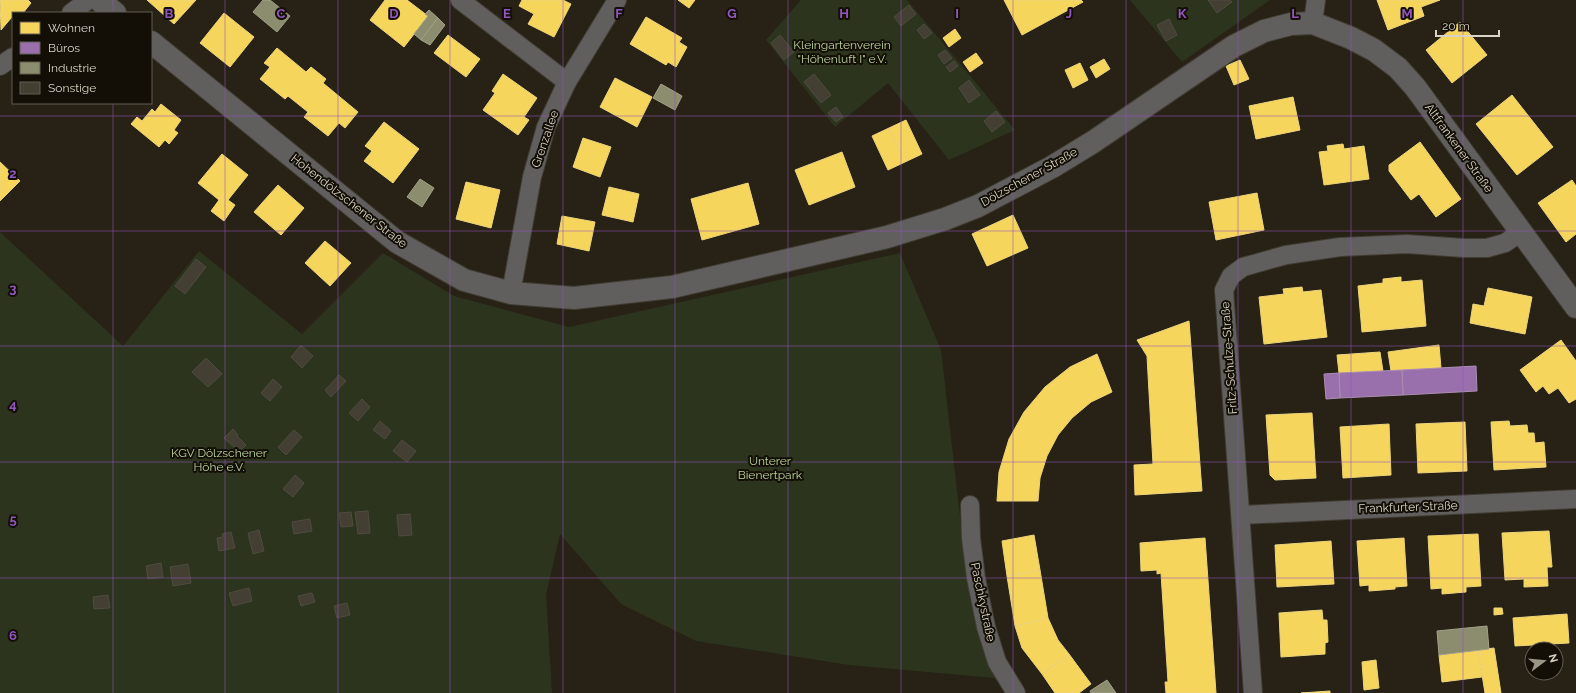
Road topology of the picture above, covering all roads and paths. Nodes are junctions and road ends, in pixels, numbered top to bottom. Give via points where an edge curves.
1 (88, 0) edge
2 (99, 0) edge
3 (460, 0) edge
4 (618, 0) edge
5 (1316, 0) edge
6 (73, 12) edge
7 (114, 12) edge
8 (1313, 23) junction
9 (152, 43) edge
10 (12, 58) edge
11 (0, 66) edge
12 (567, 82) junction
13 (1521, 232) junction
14 (672, 287) joint
15 (511, 292) junction
16 (1576, 307) edge
17 (1576, 499) edge
18 (970, 505) dead end
19 (1241, 515) junction
20 (1016, 693) edge
21 (1253, 693) edge

1 - 6 street
2 - 7 street
3 - 12 street
4 - 12 street, Grenzallee
5 - 8 street
8 - 13 street, Altfrankener Straße via 1374,50 1398,68 1415,87
8 - 14 street, Dölzschener Straße via 1291,24 1264,32 1234,46 1093,142 978,206 887,237
9 - 15 street, Hohendölzschener Straße via 397,242 464,280
10 - 11 street
12 - 15 street, Grenzallee via 546,127 532,177
13 - 16 street, Altfrankener Straße
13 - 19 street, Fritz-Schulze-Straße via 1505,242 1487,248 1407,244 1340,247 1286,255 1243,267 1231,276 1224,290
14 - 15 street, Hohendölzschener Straße via 574,298
17 - 19 street, Frankfurter Straße
18 - 20 street, Paschkystraße via 976,578 986,627 997,662
19 - 21 street, Fritz-Schulze-Straße

